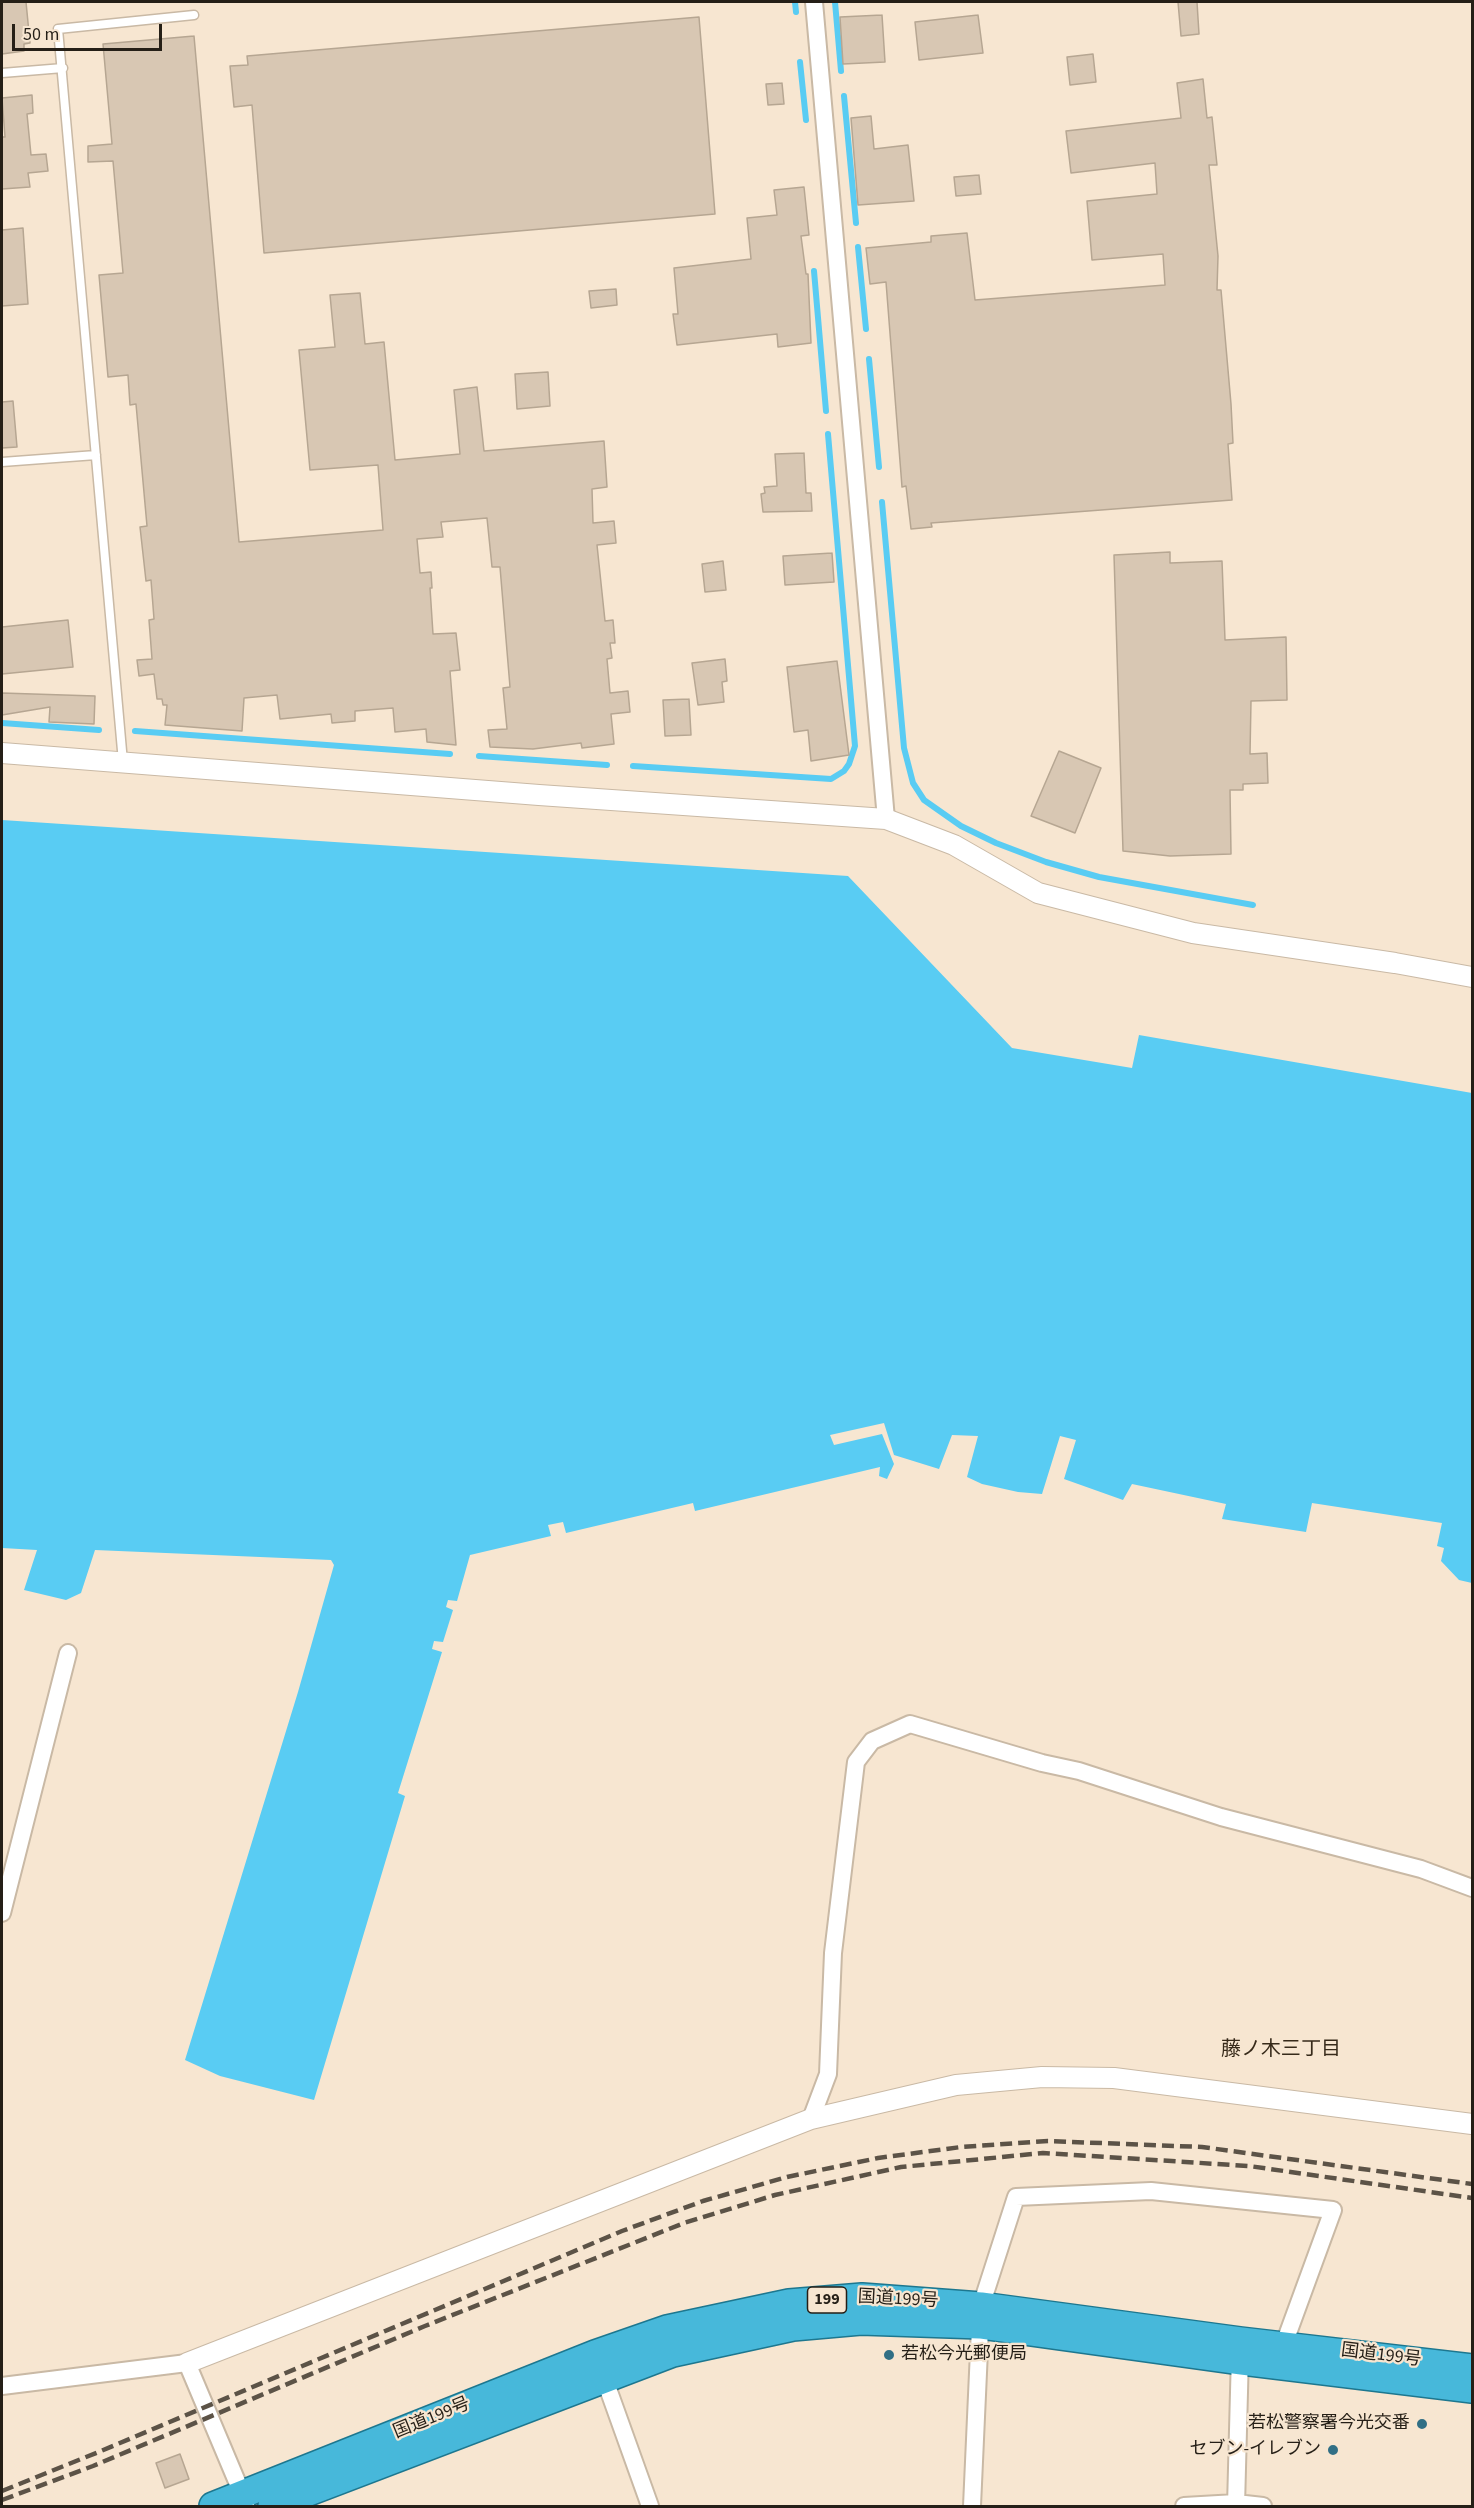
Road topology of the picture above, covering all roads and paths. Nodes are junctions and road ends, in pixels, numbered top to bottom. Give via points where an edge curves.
1 (814, 2) edge
2 (194, 15) dead end
3 (63, 68) junction
4 (2, 74) edge
5 (96, 455) junction
6 (2, 462) edge
7 (2, 753) edge
8 (123, 762) junction
9 (886, 819) junction
10 (1473, 977) edge
11 (68, 1653) dead end
12 (1473, 1888) edge
13 (2, 1913) edge
14 (811, 2119) junction
15 (1473, 2124) edge
16 (981, 2315) junction
17 (1284, 2344) junction
18 (1240, 2351) junction
19 (187, 2363) junction
20 (600, 2366) junction
21 (1473, 2368) edge
22 (2, 2386) edge
23 (1473, 2388) edge
24 (245, 2500) edge
25 (1236, 2505) edge
26 (213, 2506) edge
27 (272, 2506) edge
28 (650, 2506) edge
29 (972, 2506) edge
30 (1184, 2506) edge
31 (1263, 2506) edge

1 - 9 street
2 - 3 lane via 58,29
3 - 4 lane
3 - 5 lane
5 - 6 lane
5 - 8 lane
7 - 8 street
8 - 9 street
9 - 10 street via 954,845 1038,893 1193,933
11 - 13 street
12 - 14 street via 1421,1869 1221,1817 1079,1771 910,1724 872,1741 856,1762 833,1953 828,2074
14 - 15 street via 956,2085 1042,2077 1114,2078
14 - 19 street
16 - 17 street via 1016,2197 1151,2190 1333,2210
16 - 18 highway, 国道199号 / 199
16 - 20 highway, 国道199号 / 199 via 862,2297 789,2303 667,2329
16 - 29 street
17 - 18 highway, 国道199号 / 199
17 - 21 highway, 国道199号 / 199
18 - 23 highway, 国道199号 / 199
18 - 25 street
19 - 22 street
19 - 24 street
20 - 24 highway, 国道199号 / 199
20 - 27 highway, 国道199号 / 199
20 - 28 street
24 - 26 highway, 国道199号 / 199
25 - 30 street
25 - 31 street

